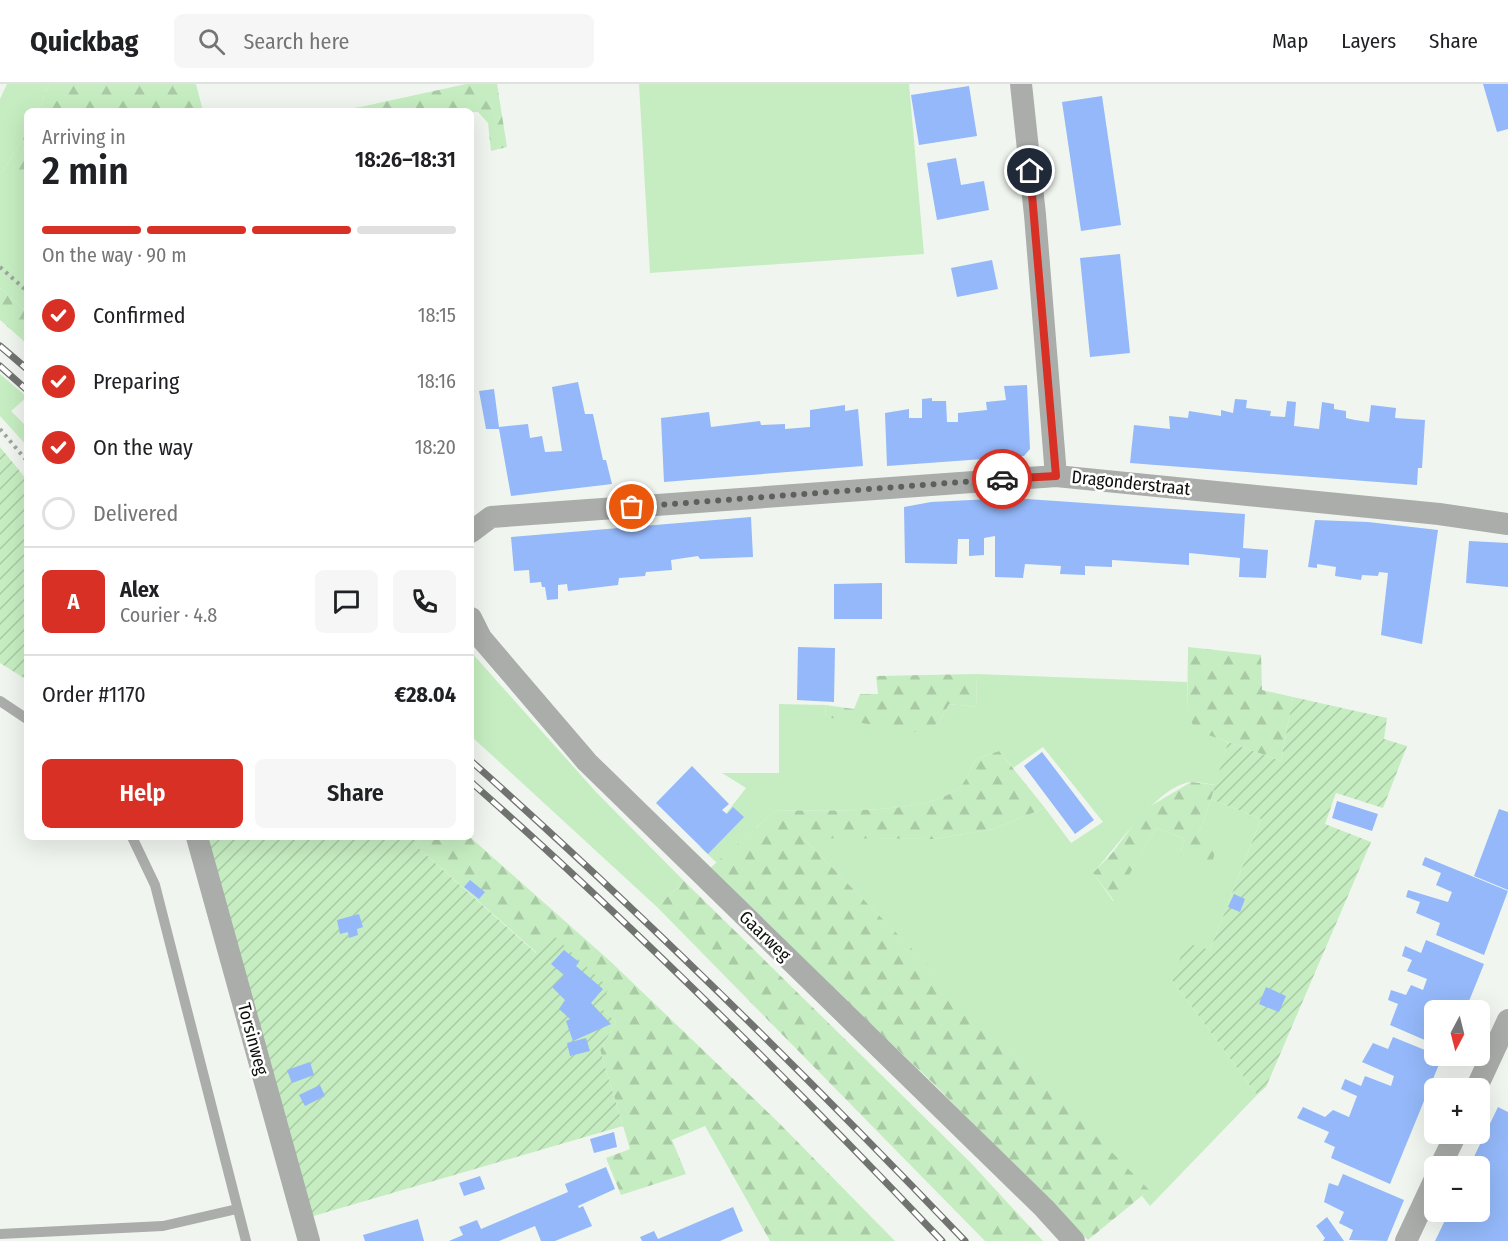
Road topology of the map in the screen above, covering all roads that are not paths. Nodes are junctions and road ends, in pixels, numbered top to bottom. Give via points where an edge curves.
1 (1021, 84) edge
2 (1056, 476) junction
3 (1508, 524) edge
4 (474, 530) edge
5 (474, 624) edge
6 (0, 701) edge
7 (24, 717) edge
8 (133, 840) edge
9 (199, 840) edge
10 (1508, 1020) edge
11 (1481, 1078) edge
12 (1424, 1202) edge
13 (237, 1209) junction
14 (0, 1234) edge
15 (246, 1241) edge
16 (309, 1241) edge
17 (1074, 1241) edge
18 (1406, 1241) edge

1 - 2 street
2 - 3 street, Dragonderstraat
2 - 4 street, Dragonderstraat via 491,517
5 - 17 street, Gaarweg via 481,638 587,762
6 - 7 lane
8 - 13 lane via 155,885
9 - 16 street, Torsinweg
10 - 11 street
12 - 18 street
13 - 14 lane via 163,1226
13 - 15 lane

